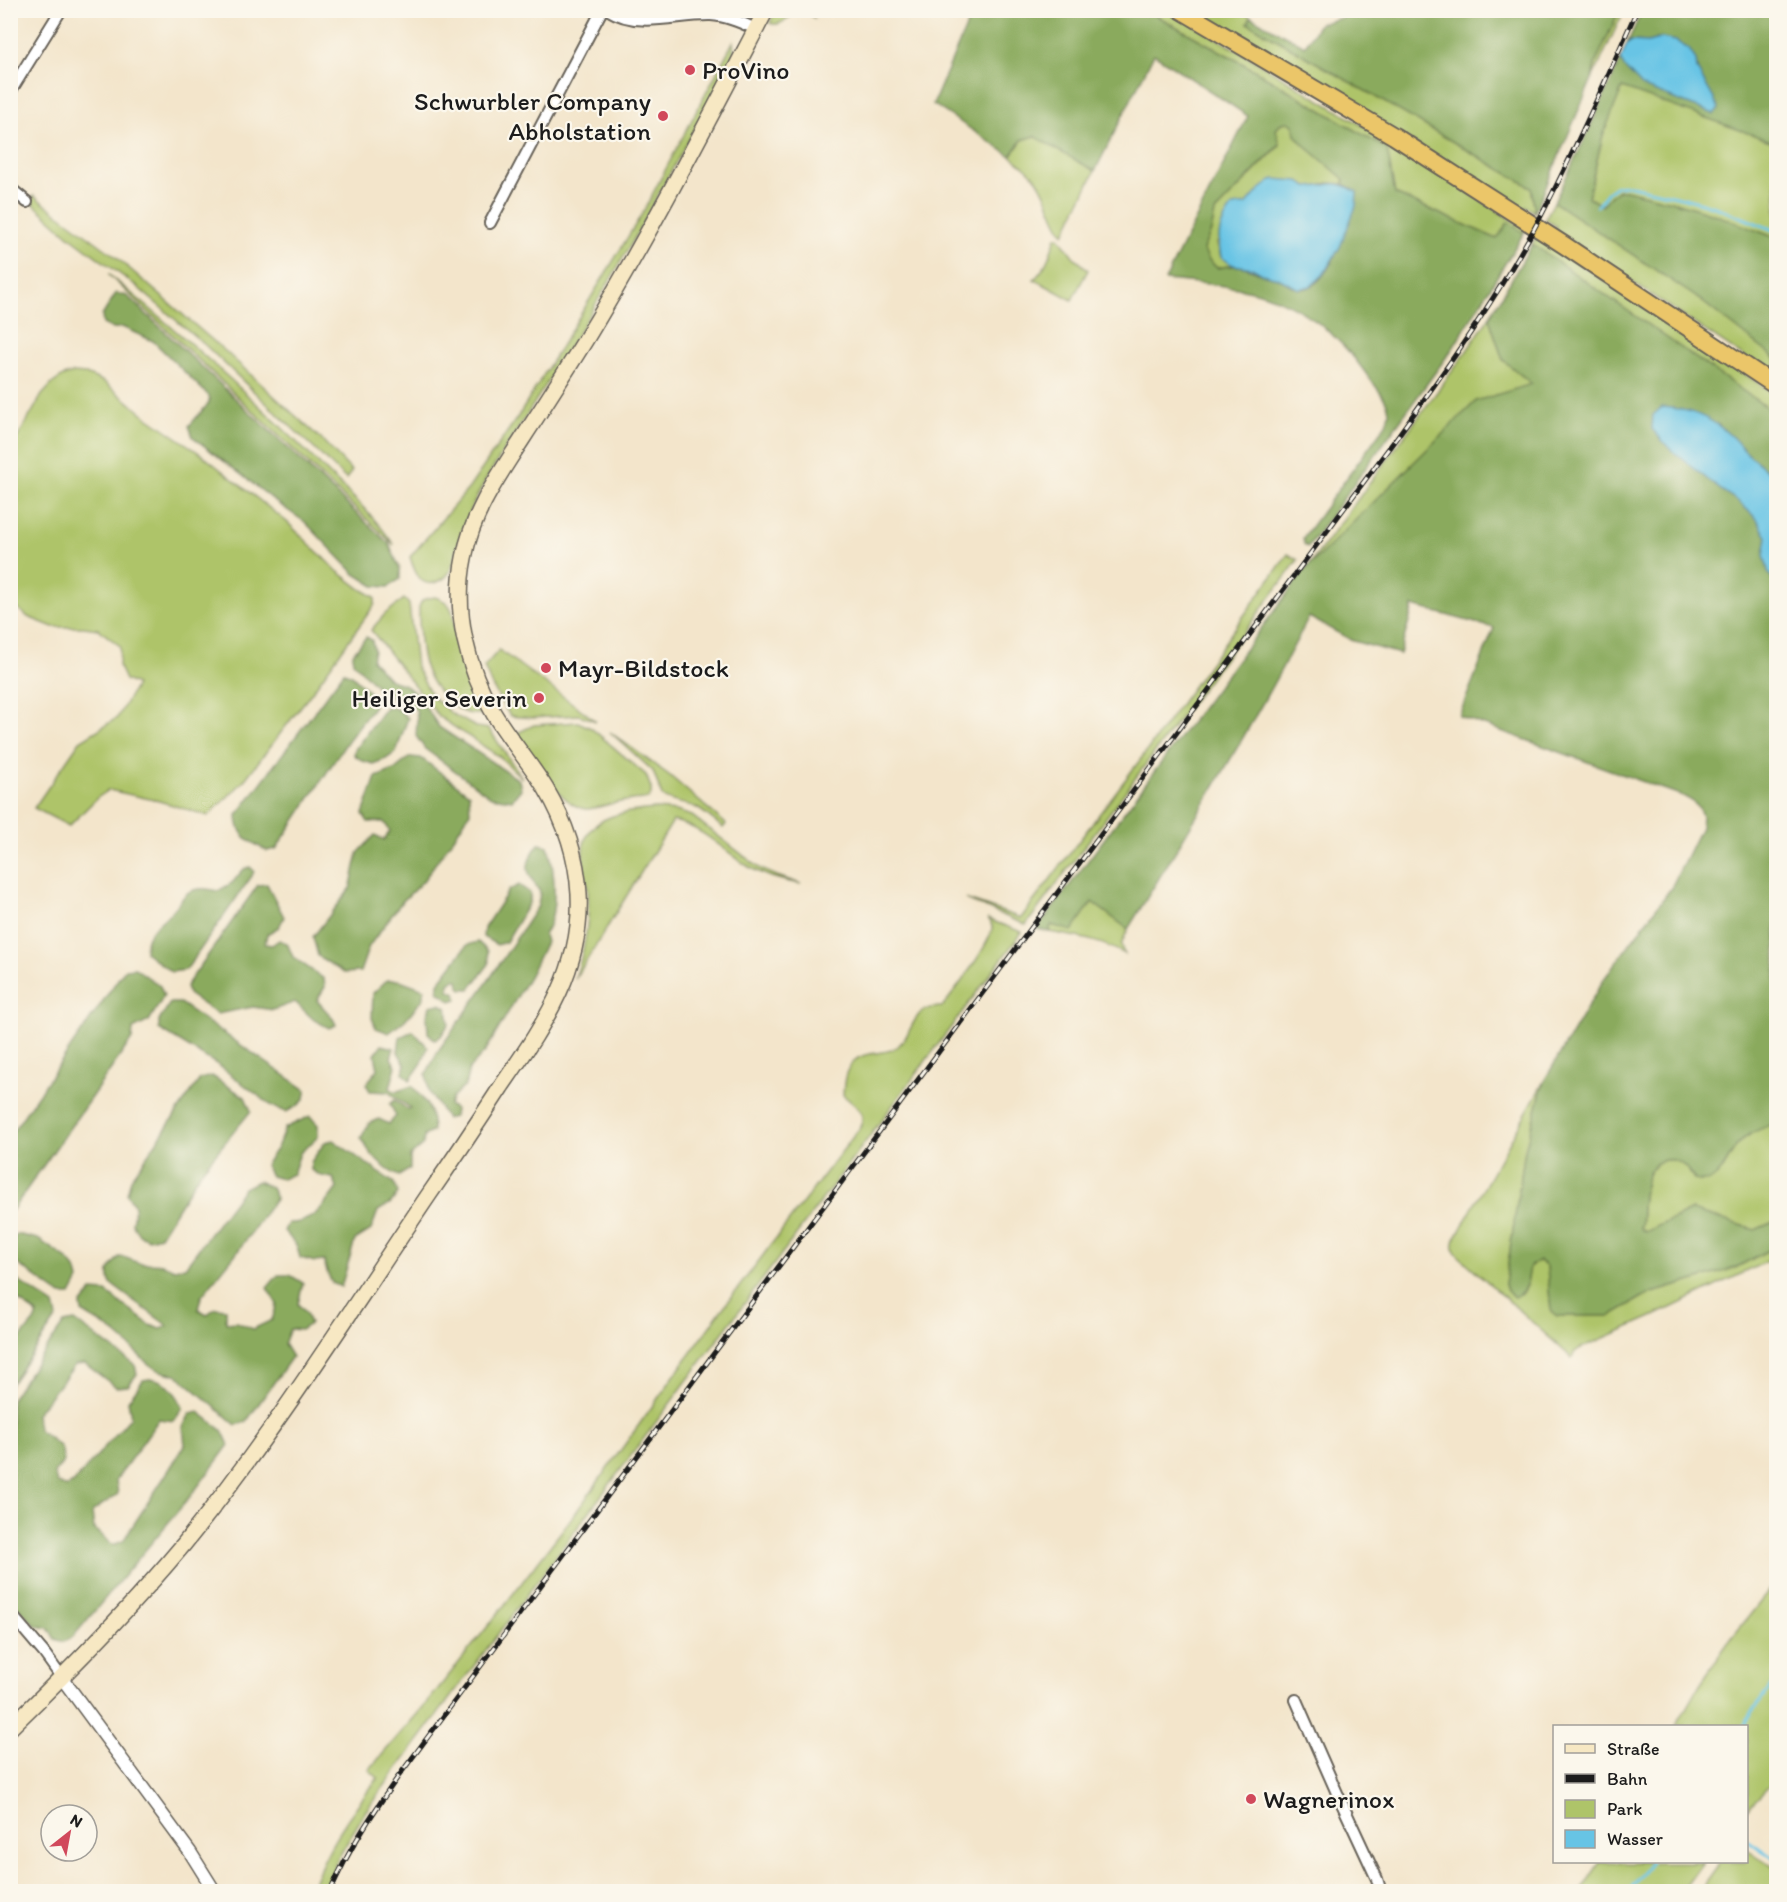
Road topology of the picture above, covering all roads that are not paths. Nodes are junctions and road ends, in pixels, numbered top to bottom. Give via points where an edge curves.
1 (61, 10) edge
2 (602, 10) edge
3 (609, 10) edge
4 (766, 10) edge
5 (1181, 10) edge
6 (756, 29) junction
7 (10, 92) edge
8 (10, 188) edge
9 (27, 202) dead end
10 (490, 224) dead end
11 (1776, 386) edge
12 (10, 1613) edge
13 (62, 1678) junction
14 (1296, 1700) dead end
15 (10, 1728) edge
16 (215, 1892) edge
17 (1381, 1892) edge

1 - 7 street
2 - 10 street
3 - 6 street via 625,18 645,19 714,15
4 - 6 main road
5 - 11 highway via 1394,136
6 - 13 main road via 639,250 487,493 463,559 460,590 471,663 495,715 546,789 565,826 575,866 579,928 558,998 472,1132 244,1467 184,1544
8 - 9 street
12 - 13 street
13 - 15 main road
13 - 16 street
14 - 17 street

